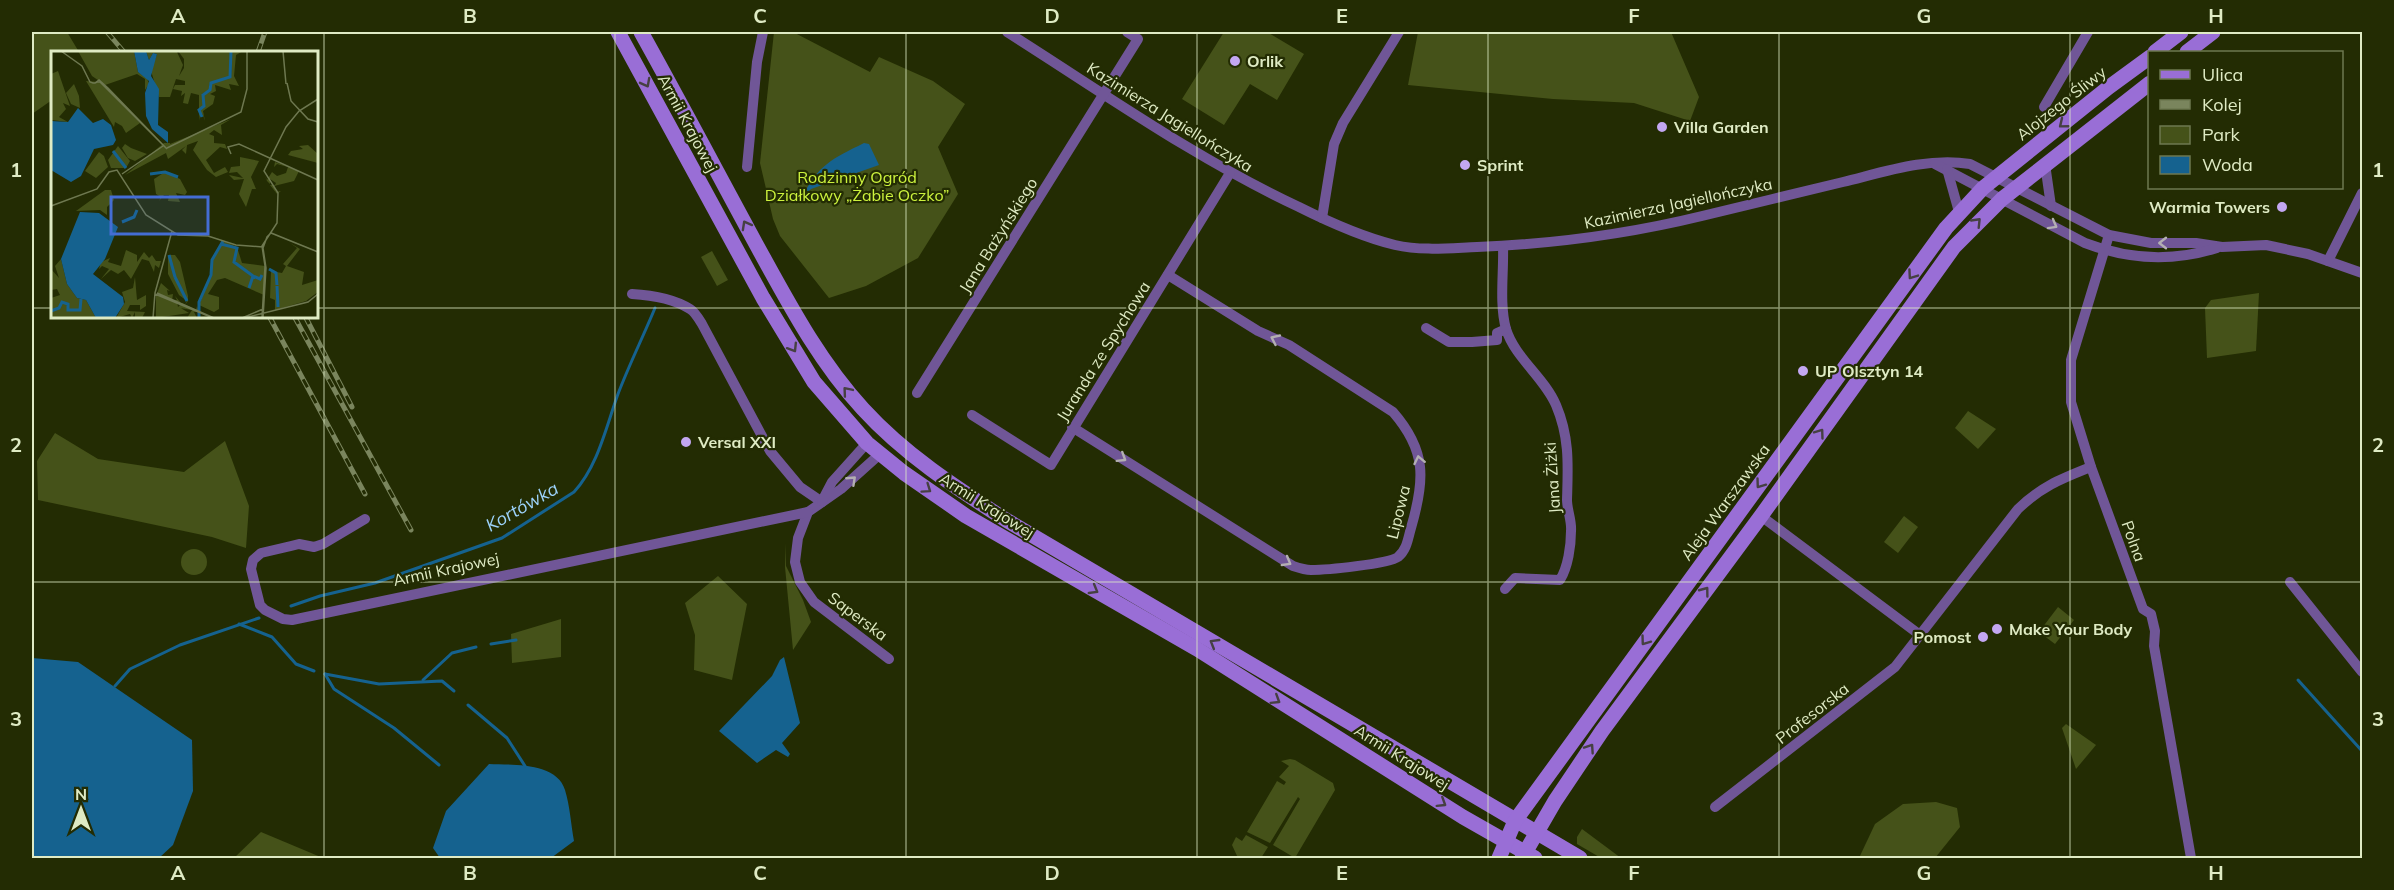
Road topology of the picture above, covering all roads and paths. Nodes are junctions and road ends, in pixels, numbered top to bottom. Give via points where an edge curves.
1 (618, 32) edge
2 (641, 32) edge
3 (763, 32) edge
4 (1007, 32) edge
5 (1127, 32) edge
6 (1399, 32) edge
7 (2088, 32) edge
8 (2181, 32) edge
9 (2213, 32) edge
10 (2156, 51) edge
11 (2188, 51) edge
12 (2148, 58) edge
13 (2148, 85) edge
14 (1104, 94) junction
15 (2044, 106) dead end
16 (1935, 164) junction
17 (2045, 164) junction
18 (747, 167) dead end
19 (1947, 170) junction
20 (1230, 173) junction
21 (1996, 177) junction
22 (1983, 188) junction
23 (2015, 188) junction
24 (2362, 193) edge
25 (2002, 199) junction
26 (2051, 206) junction
27 (1959, 212) junction
28 (1322, 218) junction
29 (2109, 235) junction
30 (1503, 246) junction
31 (2222, 247) junction
32 (2104, 251) junction
33 (2328, 261) junction
34 (2362, 273) edge
35 (1168, 275) junction
36 (632, 294) dead end
37 (1426, 328) dead end
38 (1506, 329) junction
39 (917, 393) dead end
40 (972, 416) dead end
41 (1072, 427) junction
42 (888, 434) junction
43 (867, 442) junction
44 (880, 454) junction
45 (2091, 467) junction
46 (822, 502) junction
47 (808, 512) junction
48 (1761, 516) junction
49 (365, 519) dead end
50 (2290, 582) dead end
51 (1505, 589) dead end
52 (1920, 635) junction
53 (889, 658) dead end
54 (2362, 672) edge
55 (1715, 807) dead end
56 (1515, 821) junction
57 (1535, 832) junction
58 (1504, 841) junction
59 (1527, 856) edge
60 (1499, 858) edge
61 (1580, 858) edge
62 (2191, 858) edge

1 -> 43 main road, Armii Krajowej via 763,298 814,382
42 -> 2 main road, Armii Krajowej via 839,381 801,325
3 - 18 street
4 - 14 street, Kazimierza Jagiellończyka
5 - 14 street, Jana Bażyńskiego via 1138,39
6 - 28 street via 1334,144
7 - 15 street
8 - 10 main road
9 - 11 main road
12 -> 21 main road, Alojzego Śliwy
13 - 17 main road
14 - 20 street, Kazimierza Jagiellończyka
14 - 39 street, Jana Bażyńskiego
16 - 19 street
16 - 21 street, Kazimierza Jagiellończyka via 1970,164
16 - 30 street, Kazimierza Jagiellończyka via 1878,173 1652,228 1588,239
17 - 23 main road
17 - 26 street
19 - 22 street
19 - 27 street
20 - 28 street, Kazimierza Jagiellończyka
20 - 35 street, Juranda ze Spychowa
21 - 22 main road, Aleja Warszawska
21 - 23 street, Kazimierza Jagiellończyka
22 - 25 street
22 - 27 main road, Aleja Warszawska
23 - 25 main road
23 - 26 street, Kazimierza Jagiellończyka
24 - 33 street
25 -> 32 street
48 -> 25 main road via 1954,247
26 - 29 street, Kazimierza Jagiellończyka
27 -> 56 main road, Aleja Warszawska
28 - 30 street, Kazimierza Jagiellończyka via 1395,245 1424,249
31 -> 29 street, Kazimierza Jagiellończyka via 2151,243
29 - 32 street, Polna
30 - 38 street, Jana Żiżki
31 - 32 street via 2169,258
31 - 33 street via 2266,245
32 - 45 street, Polna via 2071,360 2071,402
33 - 34 street
35 - 41 street, Juranda ze Spychowa
41 -> 35 street, Lipowa via 1293,566 1309,570 1390,560 1405,550 1422,469 1406,427 1393,412 1298,351
36 - 46 street via 692,310 770,452 800,487
37 - 38 street via 1449,342 1497,340 1497,333
38 - 51 street, Jana Żiżki via 1556,404 1568,448 1567,501 1572,530 1560,580 1515,578
40 - 41 street, Juranda ze Spychowa via 1051,465
42 - 43 main road
42 - 44 main road
56 -> 42 main road, Armii Krajowej via 1006,520
43 - 44 main road, Armii Krajowej
43 - 46 street via 832,482
46 -> 44 street
44 -> 58 main road, Armii Krajowej via 966,516 1197,649
45 - 52 street, Profesorska via 2036,492 2018,509
45 - 62 street, Polna via 2143,609 2151,614
46 - 47 street
47 - 49 street, Armii Krajowej via 292,620 260,605 251,569 253,560 261,553 299,544 314,547
47 - 53 street, Saperska via 795,556 804,589 820,608
48 - 52 street
57 -> 48 main road via 1602,731
50 - 54 street
52 - 55 street, Profesorska via 1895,667
56 - 57 main road, Armii Krajowej
56 - 58 main road, Aleja Warszawska
57 - 59 main road
57 - 61 main road, Armii Krajowej
58 - 59 main road, Armii Krajowej
58 - 60 main road, Aleja Warszawska

